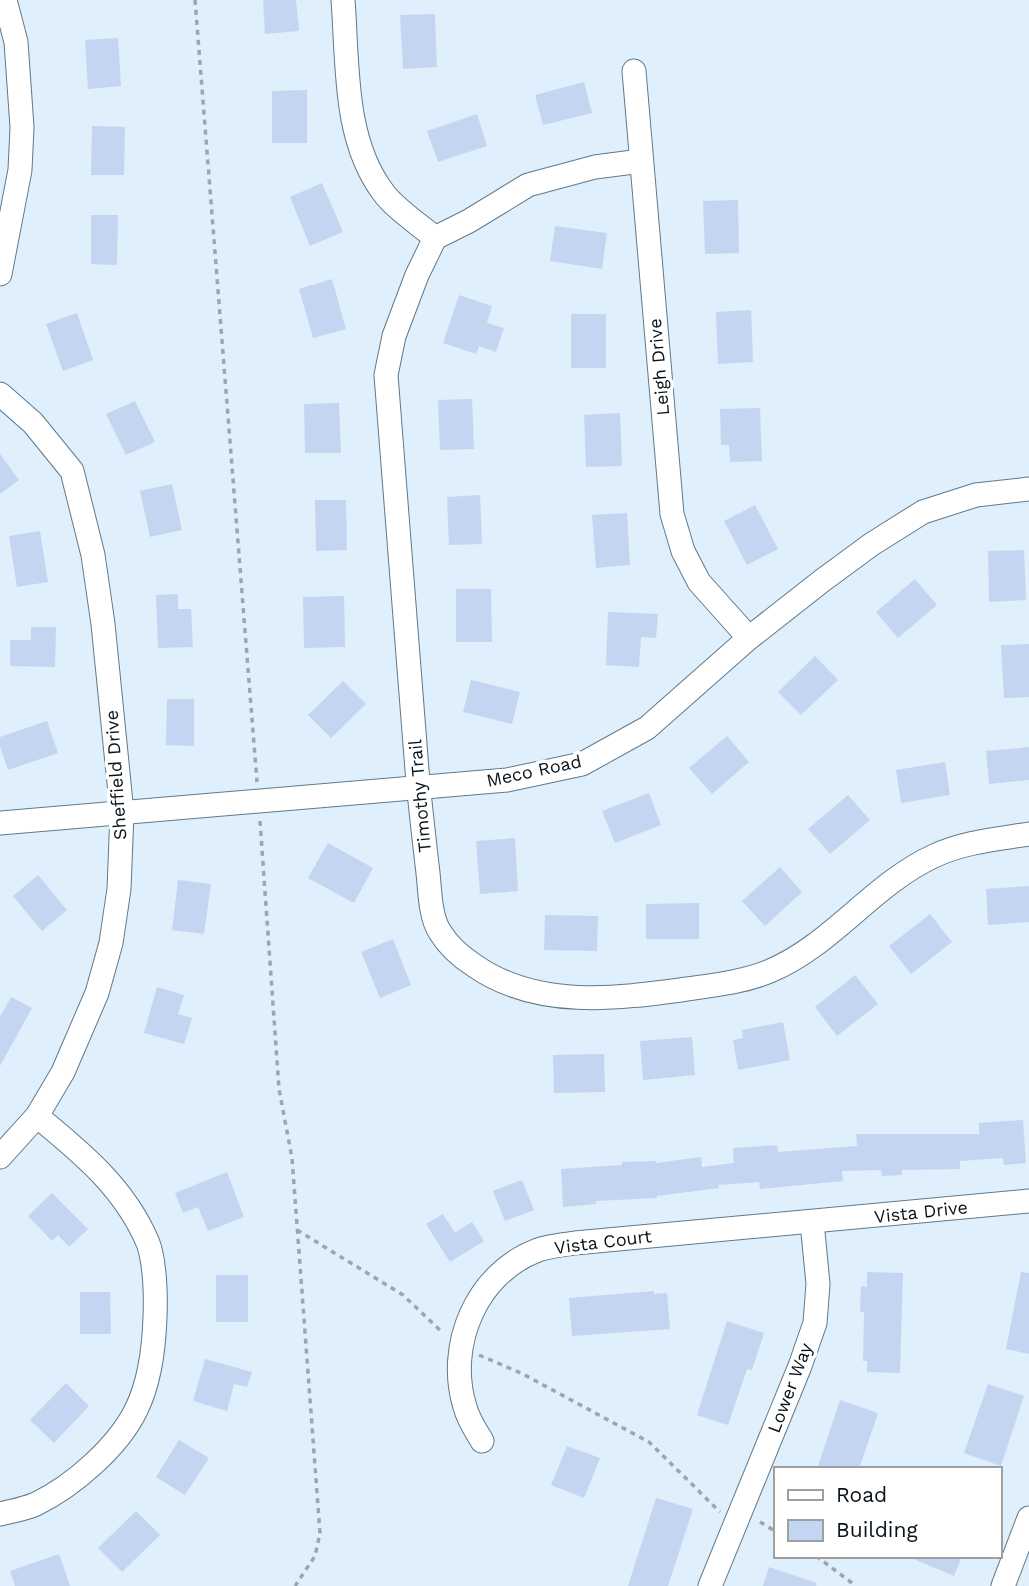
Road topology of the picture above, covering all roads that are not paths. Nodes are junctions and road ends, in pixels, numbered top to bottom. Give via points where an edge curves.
1 (5, 0) edge
2 (343, 0) edge
3 (634, 71) dead end
4 (641, 161) junction
5 (435, 238) junction
6 (0, 274) edge
7 (0, 394) edge
8 (1029, 489) edge
9 (749, 638) junction
10 (419, 788) junction
11 (122, 813) junction
12 (0, 823) edge
13 (1029, 834) edge
14 (37, 1116) junction
15 (0, 1157) edge
16 (1029, 1201) edge
17 (812, 1222) junction
18 (482, 1441) dead end
19 (0, 1514) edge
20 (1029, 1518) edge
21 (710, 1586) edge
22 (1003, 1586) edge

1 - 6 street via 16,42 22,127 20,170
2 - 5 street via 358,143 383,194
3 - 4 street, Leigh Drive
4 - 5 street via 595,167 528,185
4 - 9 street, Leigh Drive via 672,514 682,551 699,582
5 - 10 street, Timothy Trail via 394,336 386,375
7 - 11 street, Sheffield Drive via 33,423 72,471 93,555
8 - 9 street, Meco Road via 976,495 923,512 872,544
9 - 10 street, Meco Road via 647,728 582,764 507,780
10 - 11 street, Meco Road
10 - 13 street, Timothy Trail via 431,900 439,930 458,955 491,977 532,993 584,999 725,984 770,971 836,929 899,877 934,856 965,845
11 - 12 street, Meco Road
11 - 14 street, Sheffield Drive via 119,889 97,993 63,1072
14 - 15 street, Sheffield Drive
14 - 19 street via 99,1169 122,1195 141,1230 149,1246 156,1298 154,1342 136,1411 103,1453 72,1481 34,1505
16 - 17 street, Vista Drive
17 - 18 street, Vista Court via 588,1242 538,1250 509,1266 489,1284 469,1317 460,1344 459,1377 465,1408
17 - 21 street, Lower Way via 818,1284 814,1323
20 - 22 street

